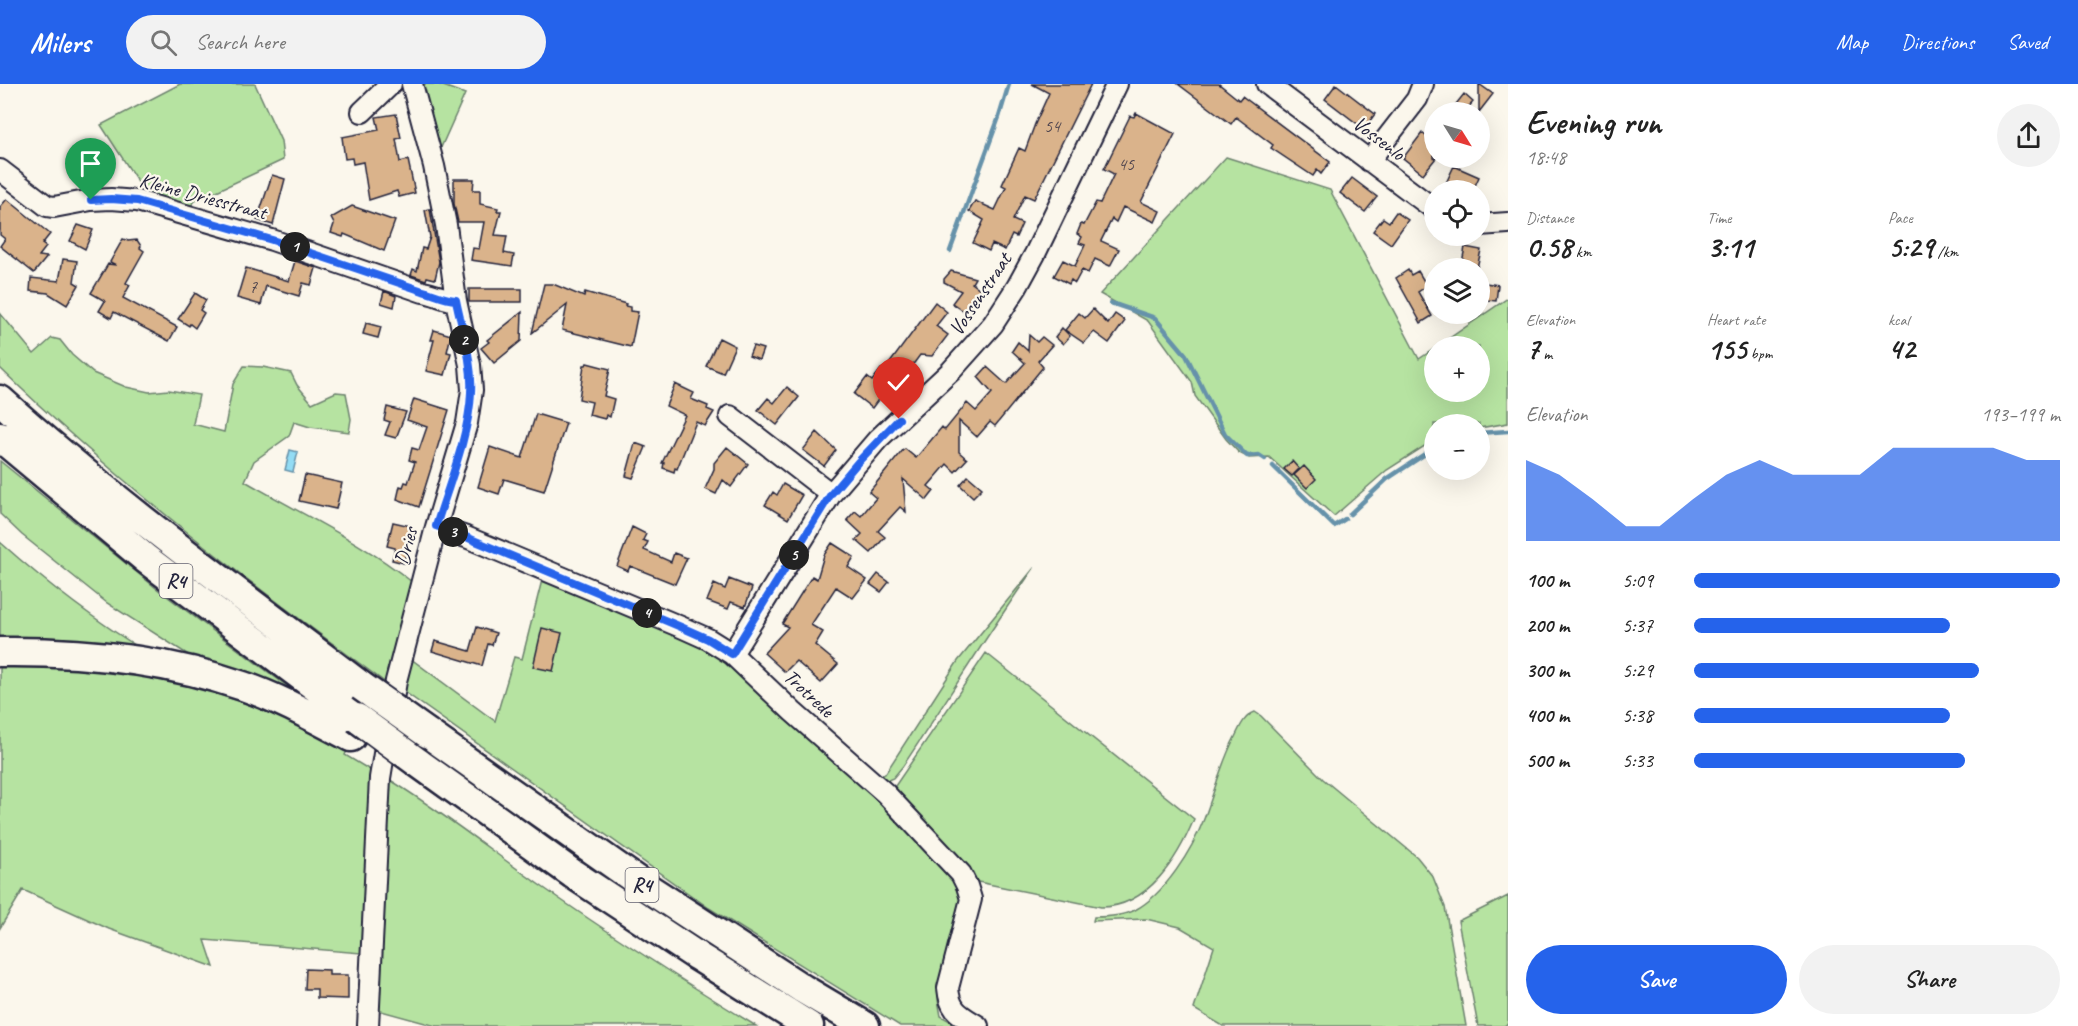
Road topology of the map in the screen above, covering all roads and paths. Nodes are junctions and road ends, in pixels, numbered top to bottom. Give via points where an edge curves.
1 (391, 84) edge
2 (412, 84) edge
3 (1117, 84) edge
4 (1267, 84) edge
5 (1423, 84) edge
6 (362, 112) dead end
7 (1369, 161) junction
8 (0, 170) edge
9 (1424, 202) edge
10 (1508, 223) edge
11 (1490, 224) edge
12 (453, 281) junction
13 (435, 294) junction
14 (456, 300) junction
15 (0, 400) edge
16 (730, 416) dead end
17 (0, 437) edge
18 (831, 494) junction
19 (436, 526) junction
20 (0, 652) edge
21 (732, 654) junction
22 (354, 728) junction
23 (368, 1026) edge
24 (809, 1026) edge
25 (865, 1026) edge
26 (978, 1026) edge

1 - 6 street
2 - 12 street, Dries via 434,166
3 - 18 street, Vossenstraat via 1035,254 993,324 951,371 878,439
4 - 7 street, Vossenlo
5 - 7 street via 1417,99
7 - 9 street, Vossenlo
8 - 13 street, Kleine Driesstraat via 47,206 91,200 137,201
10 - 11 street
12 - 13 street
12 - 14 street, Dries
13 - 14 street, Kleine Driesstraat
14 - 19 street, Dries via 472,390 467,423
15 - 25 highway, R4, bridge via 143,519 361,686 643,885
16 - 18 street
17 - 22 highway, R4
18 - 21 street, Vossenstraat
19 - 21 street, Trotrede via 681,627
19 - 23 street, Dries via 396,681 380,778
20 - 22 highway via 89,654 155,663 200,673
21 - 26 street, Trotrede via 885,794 961,874 970,899 948,988 949,1002 956,1012
22 - 24 highway, R4, bridge via 461,794 573,874

